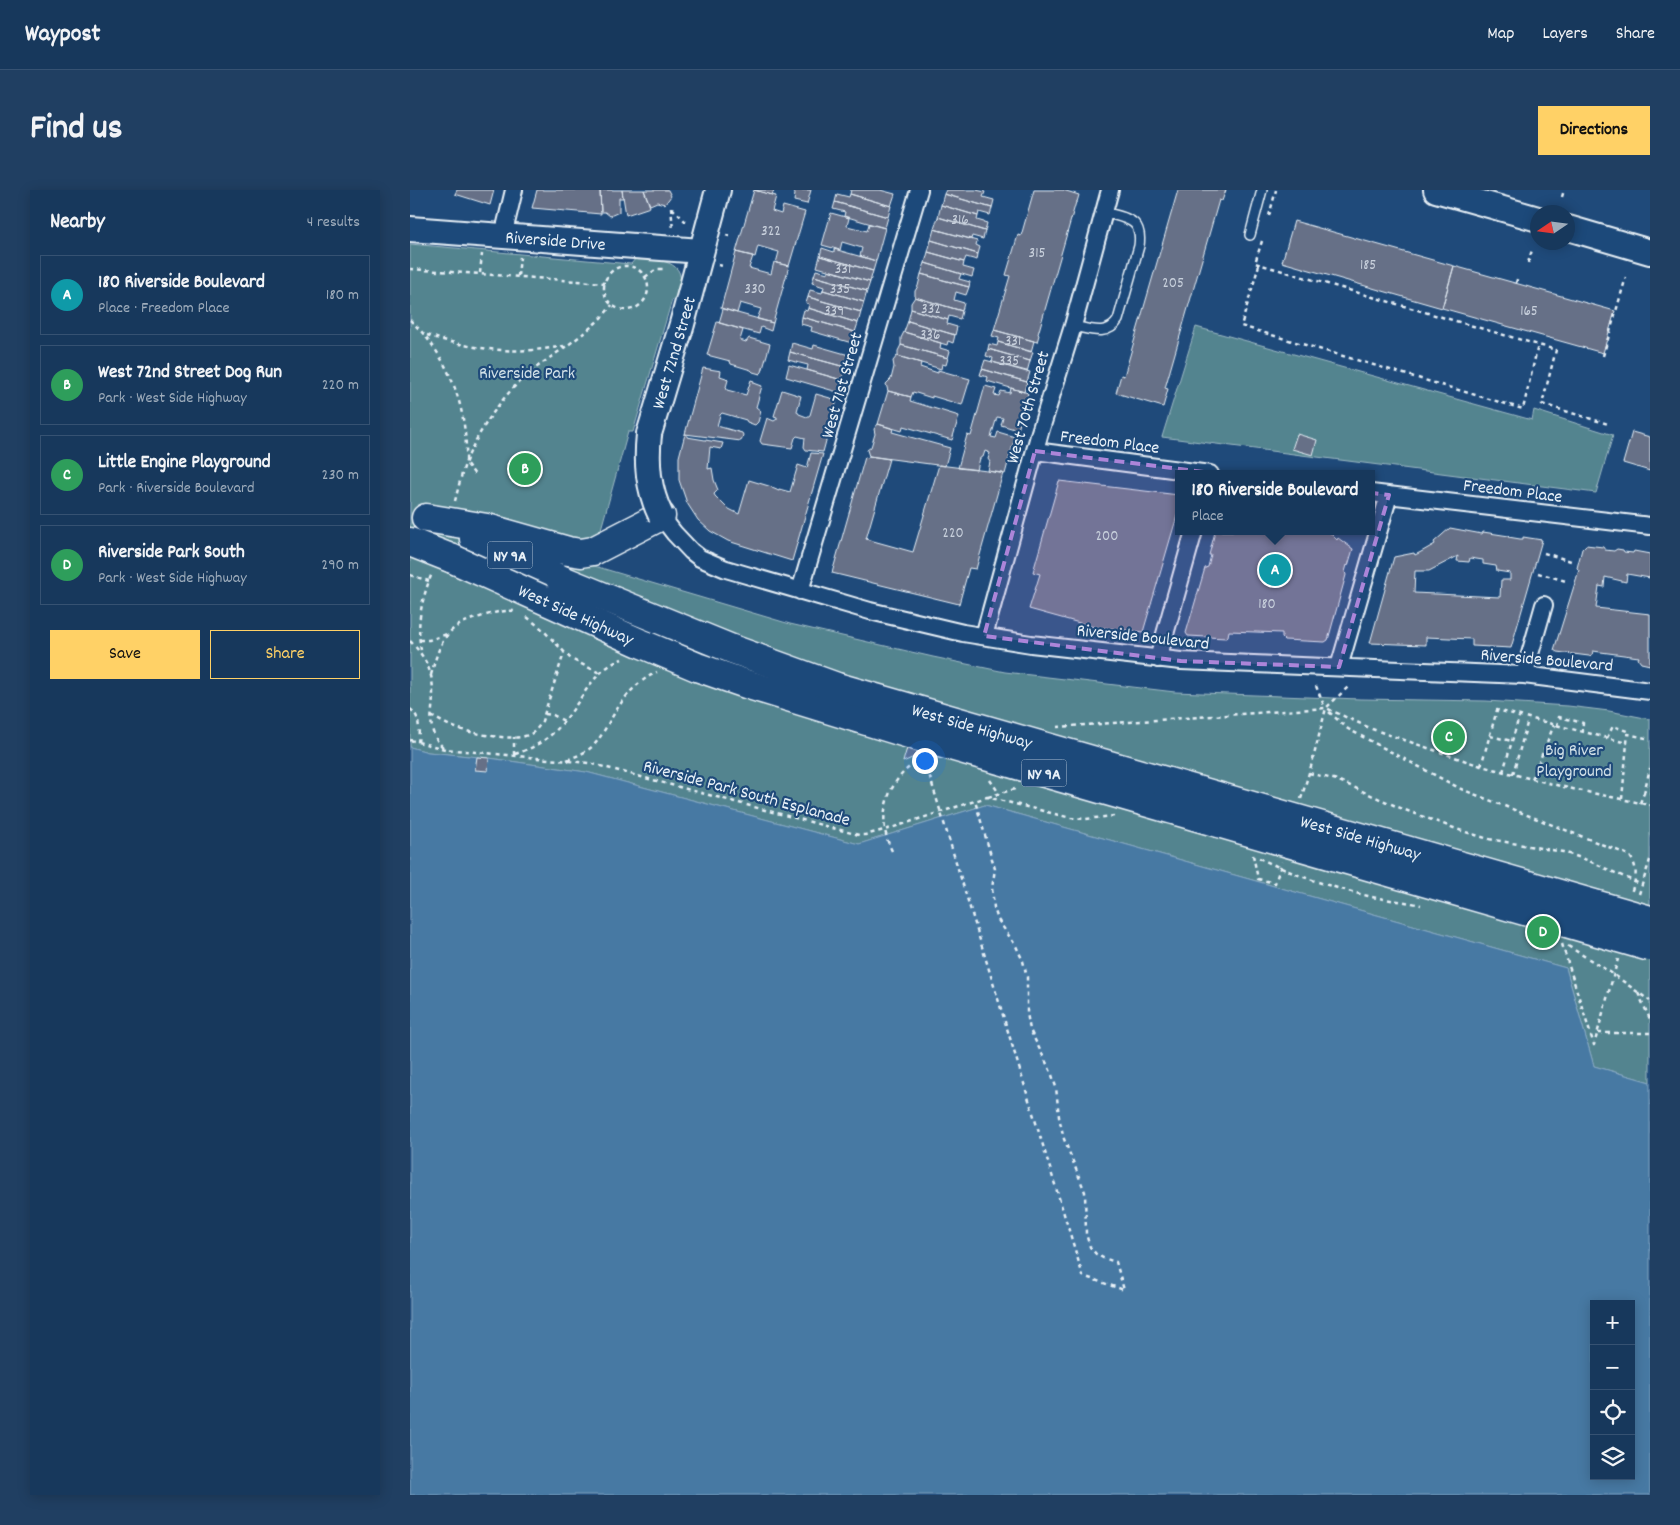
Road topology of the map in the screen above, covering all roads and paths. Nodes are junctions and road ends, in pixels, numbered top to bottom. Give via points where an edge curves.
1 (514, 190) edge
2 (718, 190) edge
3 (919, 190) edge
4 (1110, 190) edge
5 (1262, 190) edge
6 (1276, 190) edge
7 (1436, 190) edge
8 (1564, 190) edge
9 (1562, 197) dead end
10 (1104, 212) junction
11 (1268, 217) dead end
12 (1530, 217) edge
13 (688, 224) dead end
14 (410, 228) edge
15 (1575, 230) edge
16 (673, 234) dead end
17 (726, 235) dead end
18 (1250, 235) dead end
19 (503, 236) junction
20 (1263, 236) dead end
21 (732, 237) dead end
22 (482, 250) dead end
23 (1532, 250) dead end
24 (1650, 252) edge
25 (520, 253) dead end
26 (710, 258) junction
27 (1528, 263) dead end
28 (1260, 264) junction
29 (723, 266) dead end
30 (410, 269) edge
31 (657, 269) dead end
32 (480, 273) junction
33 (1518, 276) dead end
34 (1626, 276) dead end
35 (518, 277) junction
36 (644, 277) junction
37 (605, 283) junction
38 (1516, 284) dead end
39 (612, 305) junction
40 (410, 320) edge
41 (1073, 326) junction
42 (425, 334) junction
43 (1538, 345) junction
44 (565, 346) junction
45 (1604, 356) dead end
46 (1608, 424) dead end
47 (1035, 451) junction
48 (466, 463) junction
49 (1180, 470) edge
50 (476, 476) dead end
51 (1375, 493) edge
52 (1389, 495) junction
53 (418, 516) edge
54 (661, 516) junction
55 (459, 522) junction
56 (1650, 526) edge
57 (1193, 535) edge
58 (410, 542) edge
59 (1544, 554) dead end
60 (1571, 561) dead end
61 (443, 564) junction
62 (1538, 573) dead end
63 (410, 575) edge
64 (429, 581) junction
65 (1566, 581) dead end
66 (800, 591) junction
67 (1544, 605) dead end
68 (448, 633) junction
69 (984, 636) junction
70 (419, 640) junction
71 (410, 641) edge
72 (421, 652) junction
73 (564, 653) junction
74 (1158, 659) junction
75 (1339, 668) junction
76 (665, 669) dead end
77 (600, 673) dead end
78 (431, 675) junction
79 (1524, 675) junction
80 (1316, 686) dead end
81 (1348, 686) dead end
82 (1650, 690) edge
83 (1326, 708) junction
84 (410, 709) edge
85 (545, 714) junction
86 (431, 716) junction
87 (1519, 717) junction
88 (1528, 720) junction
89 (564, 721) dead end
90 (1556, 725) junction
91 (1048, 728) dead end
92 (1582, 732) junction
93 (1628, 734) junction
94 (1490, 736) junction
95 (514, 737) junction
96 (1607, 738) junction
97 (1650, 739) edge
98 (410, 740) edge
99 (1512, 741) junction
100 (418, 742) junction
101 (1627, 743) junction
102 (445, 749) junction
103 (514, 755) junction
104 (566, 761) junction
105 (1481, 766) junction
106 (1650, 768) edge
107 (1503, 772) junction
108 (1309, 773) junction
109 (1512, 774) junction
110 (985, 775) dead end
111 (1532, 779) junction
112 (1646, 781) junction
113 (1650, 782) edge
114 (1019, 787) dead end
115 (999, 793) junction
116 (1644, 793) junction
117 (1650, 793) edge
118 (987, 797) junction
119 (1622, 799) junction
120 (975, 801) junction
121 (1640, 802) junction
122 (1299, 805) dead end
123 (1650, 805) edge
124 (940, 812) junction
125 (1121, 816) dead end
126 (886, 829) junction
127 (1251, 849) dead end
128 (892, 851) dead end
129 (1248, 852) dead end
130 (1563, 852) junction
131 (1252, 854) junction
132 (1562, 857) dead end
133 (1283, 858) dead end
134 (1280, 868) junction
135 (1608, 869) junction
136 (1606, 873) dead end
137 (1635, 882) junction
138 (1642, 885) dead end
139 (1629, 901) dead end
140 (1428, 906) dead end
141 (1650, 920) edge
142 (1650, 947) edge
143 (1613, 974) junction
144 (1637, 992) junction
145 (1650, 1001) edge
146 (1650, 1019) edge
147 (1598, 1033) junction
148 (1650, 1033) edge

1 - 19 street
2 - 26 main road, West 72nd Street
3 - 66 street, West 71st Street
4 - 10 street, West 70th Street
5 - 18 lane
6 - 11 path
7 - 12 main road
8 - 9 path
10 - 41 street, West 70th Street
10 - 41 lane via 1132,220 1140,236 1140,246 1115,325 1103,331
13 - 16 path via 671,207
14 - 19 main road, Riverside Drive
15 - 24 main road
17 - 21 path
19 - 26 main road, Riverside Drive
20 - 28 path via 1255,263
22 - 32 path
23 - 27 path
25 - 35 path
26 - 29 path
26 - 54 main road, West 72nd Street, bridge via 682,324 649,434 648,469
28 - 43 path
28 - 43 path via 1241,326 1523,409
30 - 32 path
31 - 36 path
32 - 35 path
33 - 38 path
34 - 45 path
35 - 37 path
36 - 37 path via 626,266 612,272
36 - 39 path via 648,290 643,302 631,310
37 - 39 path via 605,293
39 - 44 path via 597,323
40 - 42 path
41 - 47 street, West 70th Street
42 - 44 path via 452,344 488,350 540,351
42 - 48 path via 456,390 467,441
43 - 46 path via 1556,350 1542,404
44 - 48 path via 510,392 493,414
47 - 49 street, Freedom Place
47 - 69 street, West 70th Street
48 - 50 path
48 - 55 path
51 - 52 street, Freedom Place
52 - 56 street, Freedom Place
52 - 75 street
53 - 55 highway
54 - 55 highway via 598,549 581,553
54 - 66 street, Riverside Boulevard via 700,558
55 - 141 highway, West Side Highway / NY 9A, bridge via 560,578 724,646 837,687
57 - 74 street
58 - 61 highway, West Side Highway
59 - 60 path
61 - 64 path
61 - 142 highway, West Side Highway / NY 9A, bridge via 748,685
62 - 65 path
63 - 64 path
64 - 70 path via 420,608
66 - 69 street, Riverside Boulevard via 900,619
67 - 79 street
68 - 70 path
68 - 73 path via 468,620 514,611 541,628
68 - 78 path via 438,650
69 - 74 street, Riverside Boulevard
70 - 72 path
71 - 72 path
72 - 78 path
73 - 77 path
73 - 85 path
74 - 75 street, Riverside Boulevard
75 - 79 street, Riverside Boulevard
76 - 104 path via 634,686 594,745
78 - 86 path
79 - 82 street, Riverside Boulevard
80 - 83 path
81 - 83 path
83 - 91 path
83 - 105 path via 1372,729
83 - 108 path
83 - 137 path via 1348,729 1461,789 1629,856 1636,868
84 - 100 path via 418,718
85 - 89 path
85 - 95 path via 532,734
86 - 95 path via 456,728
86 - 102 path via 434,736
87 - 88 path
87 - 94 path via 1497,710
87 - 99 path
88 - 90 path
88 - 109 path
90 - 92 path
90 - 92 path via 1559,717 1583,723
90 - 111 path
92 - 96 path
93 - 96 path via 1627,730 1613,726
93 - 97 path
93 - 101 path
94 - 99 path
94 - 105 path
95 - 103 path
96 - 101 path
98 - 100 path, Riverside Park South Esplanade
99 - 107 path
100 - 102 path, Riverside Park South Esplanade
101 - 119 path
102 - 103 path, Riverside Park South Esplanade
103 - 104 path, Riverside Park South Esplanade
104 - 126 path, Riverside Park South Esplanade via 589,763 851,833 865,835
105 - 107 path
106 - 112 path
107 - 109 path
108 - 122 path
108 - 130 path via 1336,780 1462,831 1516,845
109 - 111 path
110 - 115 path
111 - 119 path
112 - 113 path
112 - 116 path
114 - 115 path, Riverside Park South Esplanade
115 - 118 path, Riverside Park South Esplanade
116 - 117 path
116 - 121 path
118 - 120 path, Riverside Park South Esplanade
118 - 125 path via 1071,818
119 - 121 path
120 - 124 path, Riverside Park South Esplanade
120 - 124 path via 995,869 992,888 994,908 1023,961 1030,1030 1051,1072 1064,1138 1085,1192 1086,1234 1096,1254 1116,1262 1124,1290 1083,1276
121 - 123 path
124 - 126 path, Riverside Park South Esplanade
124 - 126 path via 926,757 906,768 893,784 886,802
126 - 128 path
127 - 131 path
129 - 131 path
130 - 132 path
130 - 135 path
131 - 134 path
131 - 134 path via 1258,879 1275,883
133 - 134 path
134 - 140 path via 1329,886
135 - 136 path
135 - 137 path
137 - 138 path
137 - 139 path
143 - 144 path
143 - 147 path
143 - 147 path via 1562,944 1594,1045
144 - 145 path
144 - 146 path
147 - 148 path

